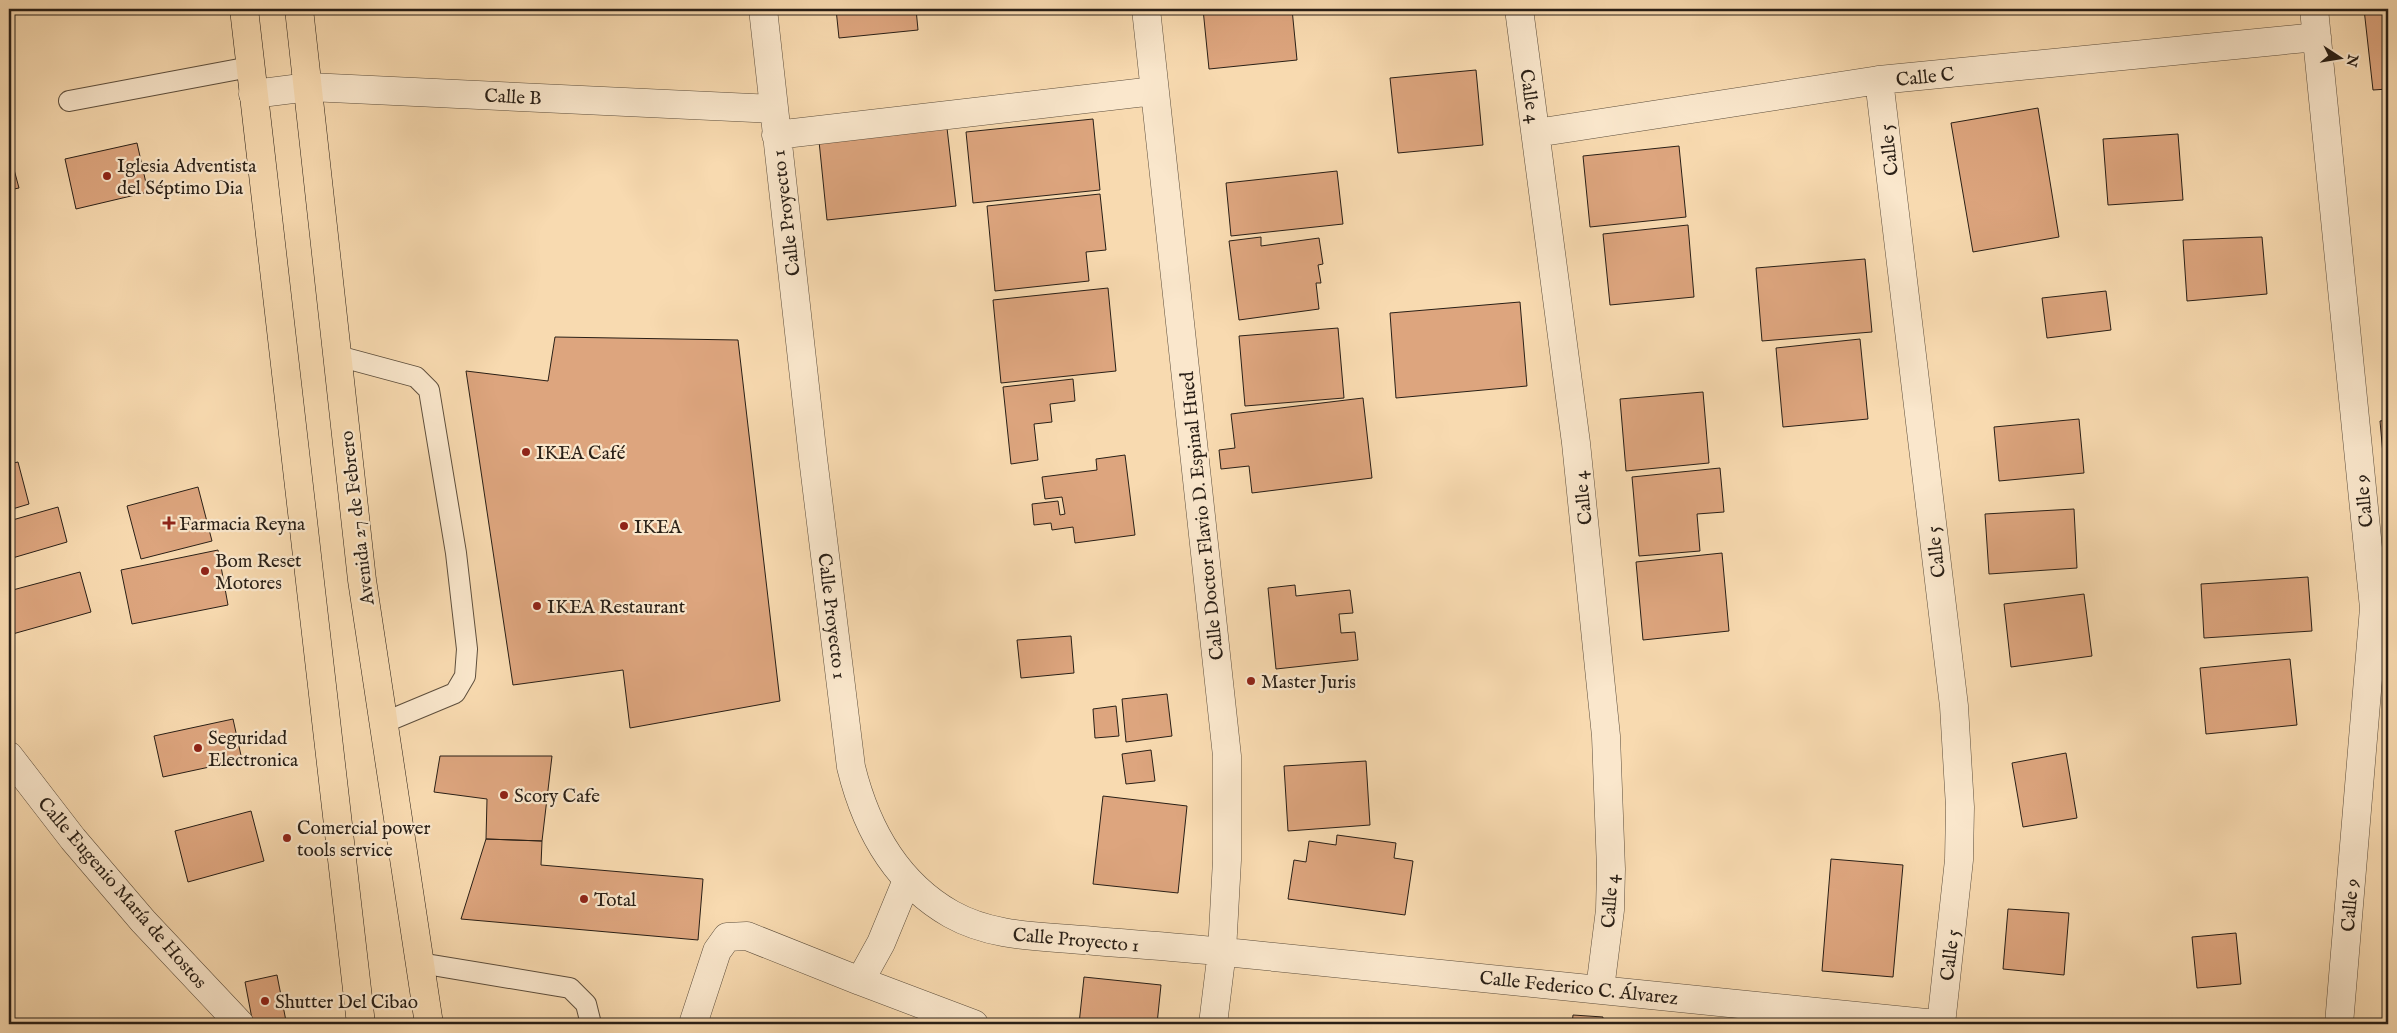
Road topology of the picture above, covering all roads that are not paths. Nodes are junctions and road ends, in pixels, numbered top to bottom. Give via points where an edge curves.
1 (244, 9) edge
2 (299, 9) edge
3 (763, 9) edge
4 (1146, 9) edge
5 (1519, 9) edge
6 (2314, 9) edge
7 (2317, 38) junction
8 (250, 67) junction
9 (1879, 80) junction
10 (309, 87) junction
11 (1154, 91) junction
12 (253, 94) junction
13 (69, 101) dead end
14 (775, 122) junction
15 (1536, 133) junction
16 (338, 356) junction
17 (2381, 610) edge
18 (383, 723) junction
19 (9, 756) edge
20 (907, 880) junction
21 (1222, 951) junction
22 (420, 963) junction
23 (860, 981) junction
24 (1600, 989) junction
25 (240, 1024) edge
26 (361, 1024) edge
27 (429, 1024) edge
28 (591, 1024) edge
29 (693, 1024) edge
30 (974, 1024) edge
31 (1213, 1024) edge
32 (1936, 1024) edge
33 (1941, 1024) edge
34 (2339, 1024) edge

1 - 8 main road
2 - 10 main road, Avenida 27 de Febrero
3 - 14 street, Calle Proyecto 1
4 - 11 street, Calle Doctor Flavio D. Espinal Hued
5 - 15 street, Calle 4
6 - 7 street, Calle 9
7 - 9 street, Calle C
7 - 17 street, Calle 9
8 - 12 main road
8 - 13 lane
9 - 15 street, Calle C
9 - 33 street, Calle 5 via 1955,724 1960,807 1959,860
10 - 12 street, Calle B
10 - 14 street, Calle B
10 - 16 main road, Avenida 27 de Febrero
11 - 14 street, Calle B
11 - 21 street, Calle Doctor Flavio D. Espinal Hued via 1227,756 1227,860
12 - 26 main road
14 - 20 street, Calle Proyecto 1 via 852,767 858,797 870,827 886,855
15 - 24 street, Calle 4 via 1576,442 1606,736 1611,878
16 - 18 main road, Avenida 27 de Febrero via 362,580
16 - 18 lane via 416,377 429,390 468,648 465,676 455,693
17 - 34 street, Calle 9
18 - 22 main road, Avenida 27 de Febrero
19 - 25 street, Calle Eugenio María de Hostos via 73,839
20 - 21 street, Calle Proyecto 1 via 952,914 1001,933
20 - 23 street via 881,943
21 - 24 street, Calle Federico C. Álvarez
21 - 31 street, Calle Doctor Flavio D. Espinal Hued
22 - 27 main road, Avenida 27 de Febrero
22 - 28 lane via 570,988 586,1004
23 - 29 street via 746,936 727,938 717,951
23 - 30 street
24 - 32 street, Calle Federico C. Álvarez

